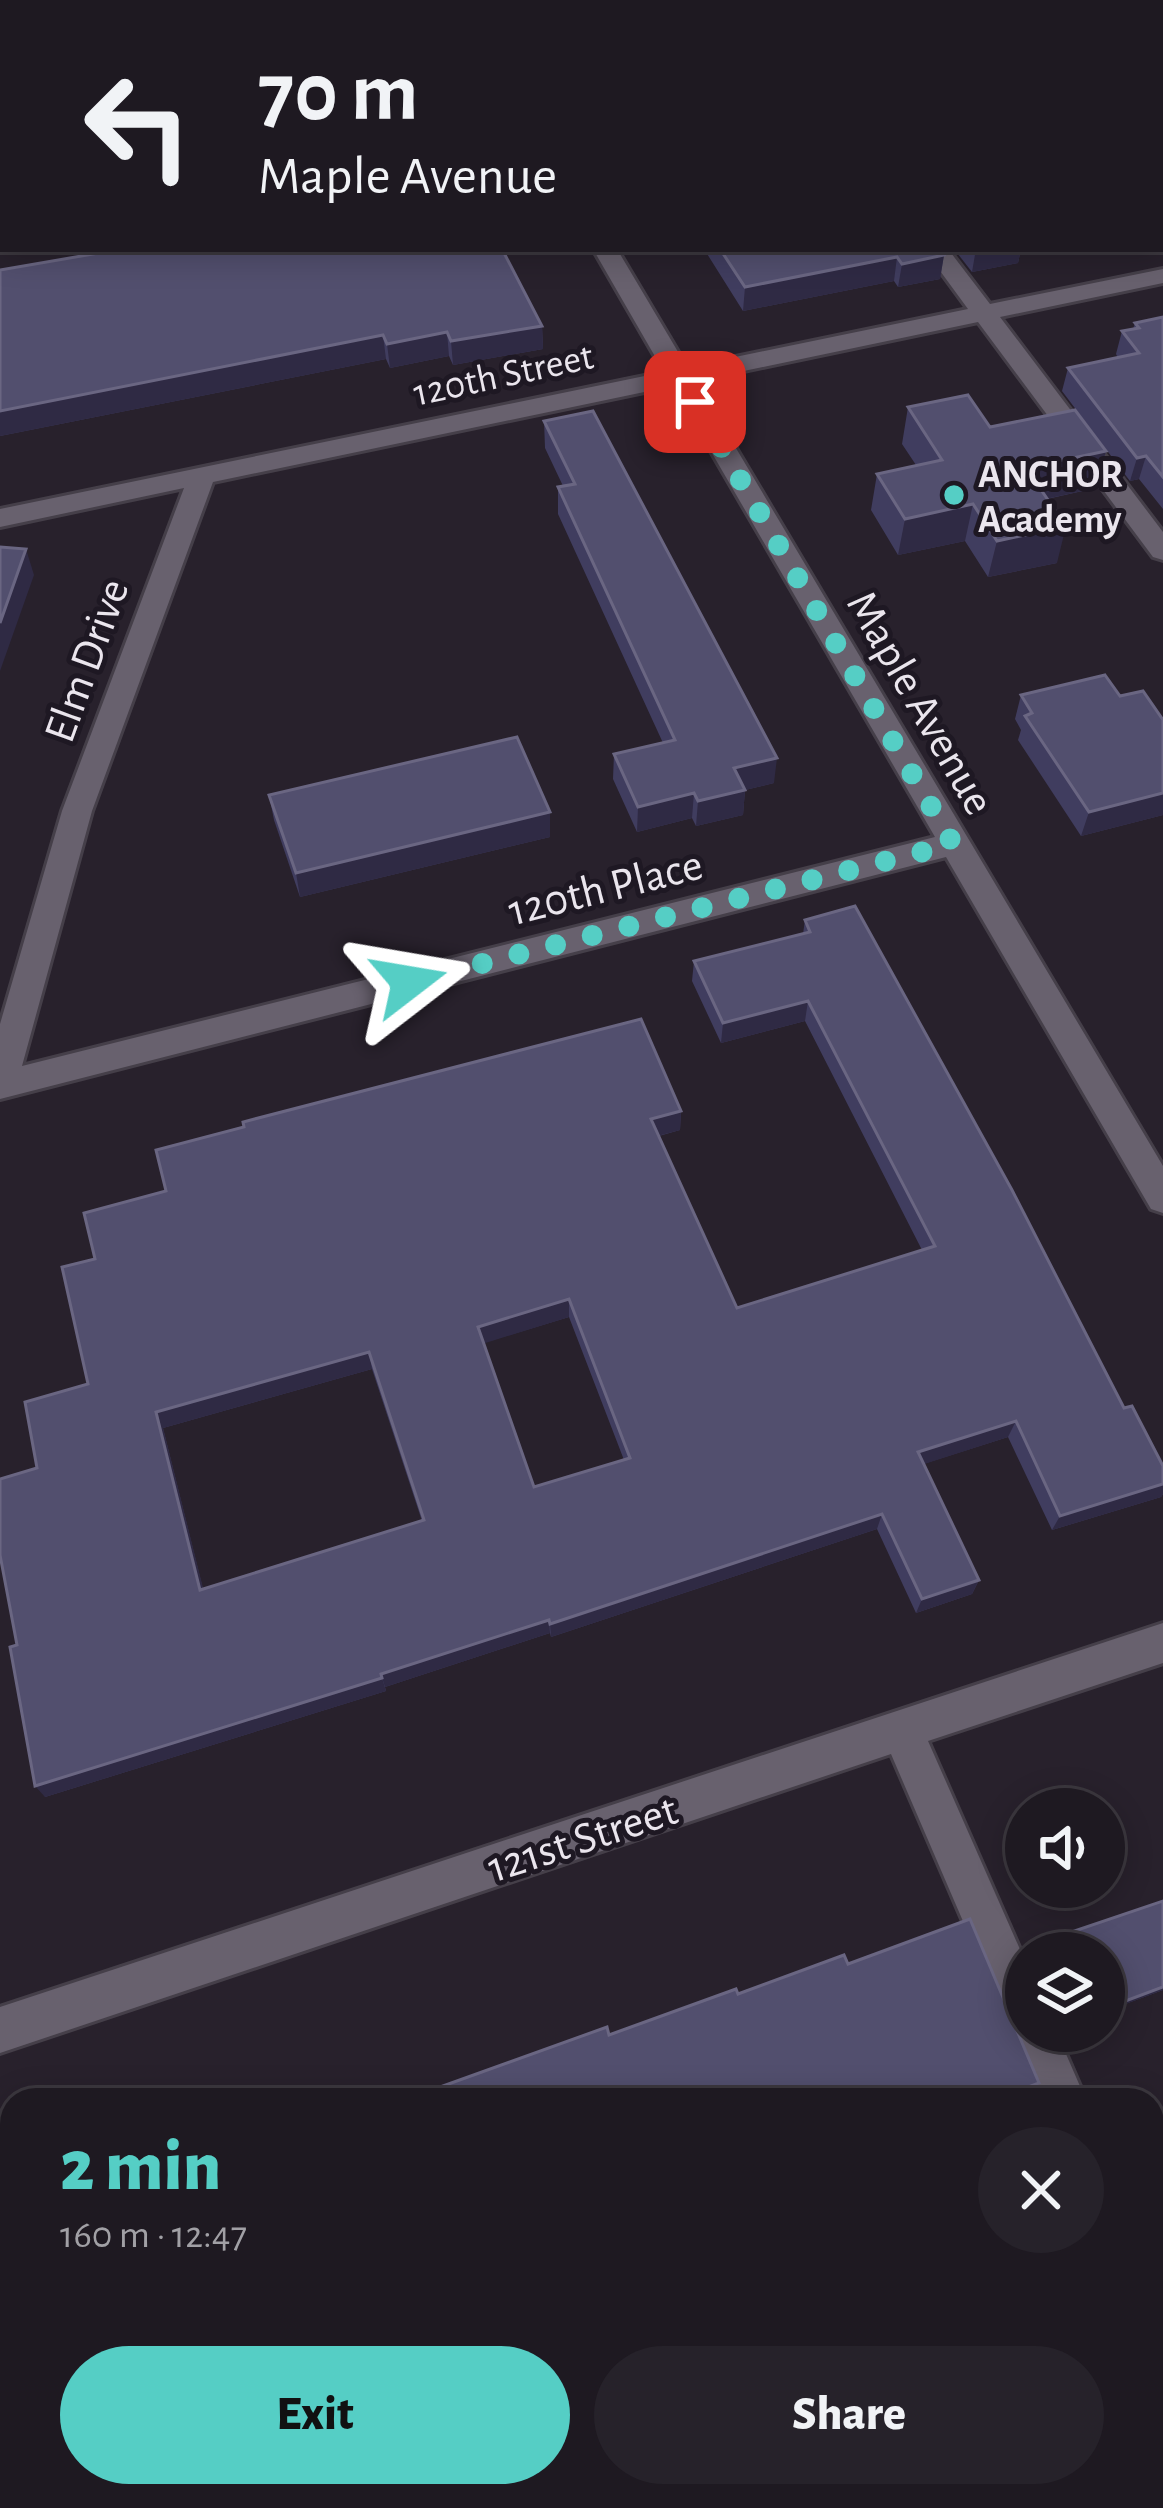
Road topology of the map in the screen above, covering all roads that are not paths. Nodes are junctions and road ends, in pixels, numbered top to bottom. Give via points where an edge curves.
1 (607, 252) edge
2 (938, 252) edge
3 (1163, 276) edge
4 (984, 314) junction
5 (679, 375) junction
6 (201, 478) junction
7 (0, 518) edge
8 (1163, 551) edge
9 (953, 844) junction
10 (0, 1084) edge
11 (1163, 1198) edge
12 (1163, 1643) edge
13 (902, 1731) junction
14 (1005, 1966) edge
15 (0, 2030) edge
16 (1042, 2052) edge
17 (1058, 2088) edge

1 - 5 street, Maple Avenue
2 - 4 street
3 - 4 street, 120th Street
4 - 5 street, 120th Street
4 - 8 street
5 - 6 street, 120th Street
5 - 9 street, Maple Avenue
6 - 7 street, 120th Street
6 - 10 street, Elm Drive via 77,811
9 - 10 street, 120th Place
9 - 11 street, Maple Avenue
12 - 13 street, 121st Street
13 - 14 street
13 - 15 street, 121st Street
16 - 17 street

